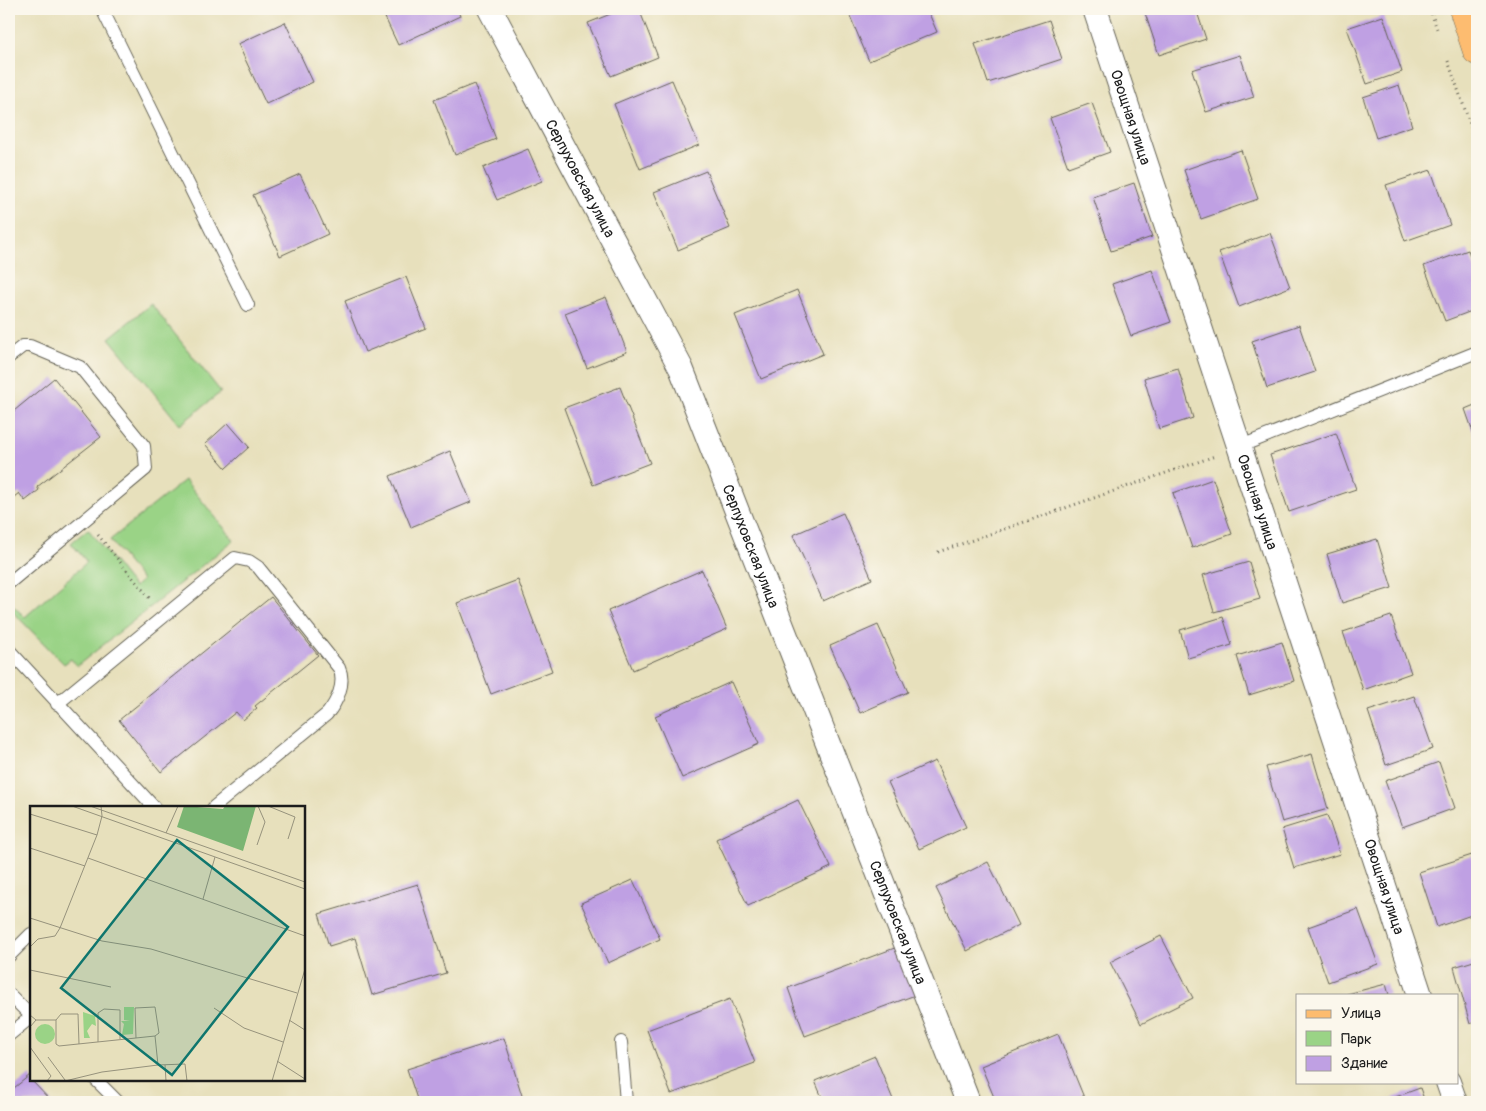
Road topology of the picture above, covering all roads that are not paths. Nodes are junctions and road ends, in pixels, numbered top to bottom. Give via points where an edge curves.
1 (102, 9) edge
2 (490, 9) edge
3 (1095, 9) edge
4 (1463, 9) edge
5 (1477, 51) edge
6 (248, 305) dead end
7 (1477, 352) edge
8 (9, 357) edge
9 (1241, 446) junction
10 (9, 582) edge
11 (9, 650) edge
12 (57, 704) junction
13 (153, 806) edge
14 (215, 806) edge
15 (30, 935) edge
16 (9, 956) edge
17 (9, 994) edge
18 (1420, 994) edge
19 (30, 1016) edge
20 (30, 1018) edge
21 (9, 1035) edge
22 (621, 1042) dead end
23 (97, 1081) edge
24 (1449, 1084) edge
25 (118, 1102) edge
26 (626, 1102) edge
27 (968, 1102) edge
28 (1455, 1102) edge

1 - 6 lane
2 - 27 street, Серпуховская улица via 681,368
3 - 9 street, Овощная улица
4 - 5 main road
7 - 9 lane
8 - 10 lane via 23,346 30,346 80,367 144,446 146,469
9 - 18 street, Овощная улица
11 - 12 lane
12 - 13 lane
12 - 14 lane via 235,558 249,561 258,567 342,675 338,698 326,714
15 - 16 lane
17 - 19 lane
20 - 21 lane
22 - 26 lane
23 - 25 lane
24 - 28 street

